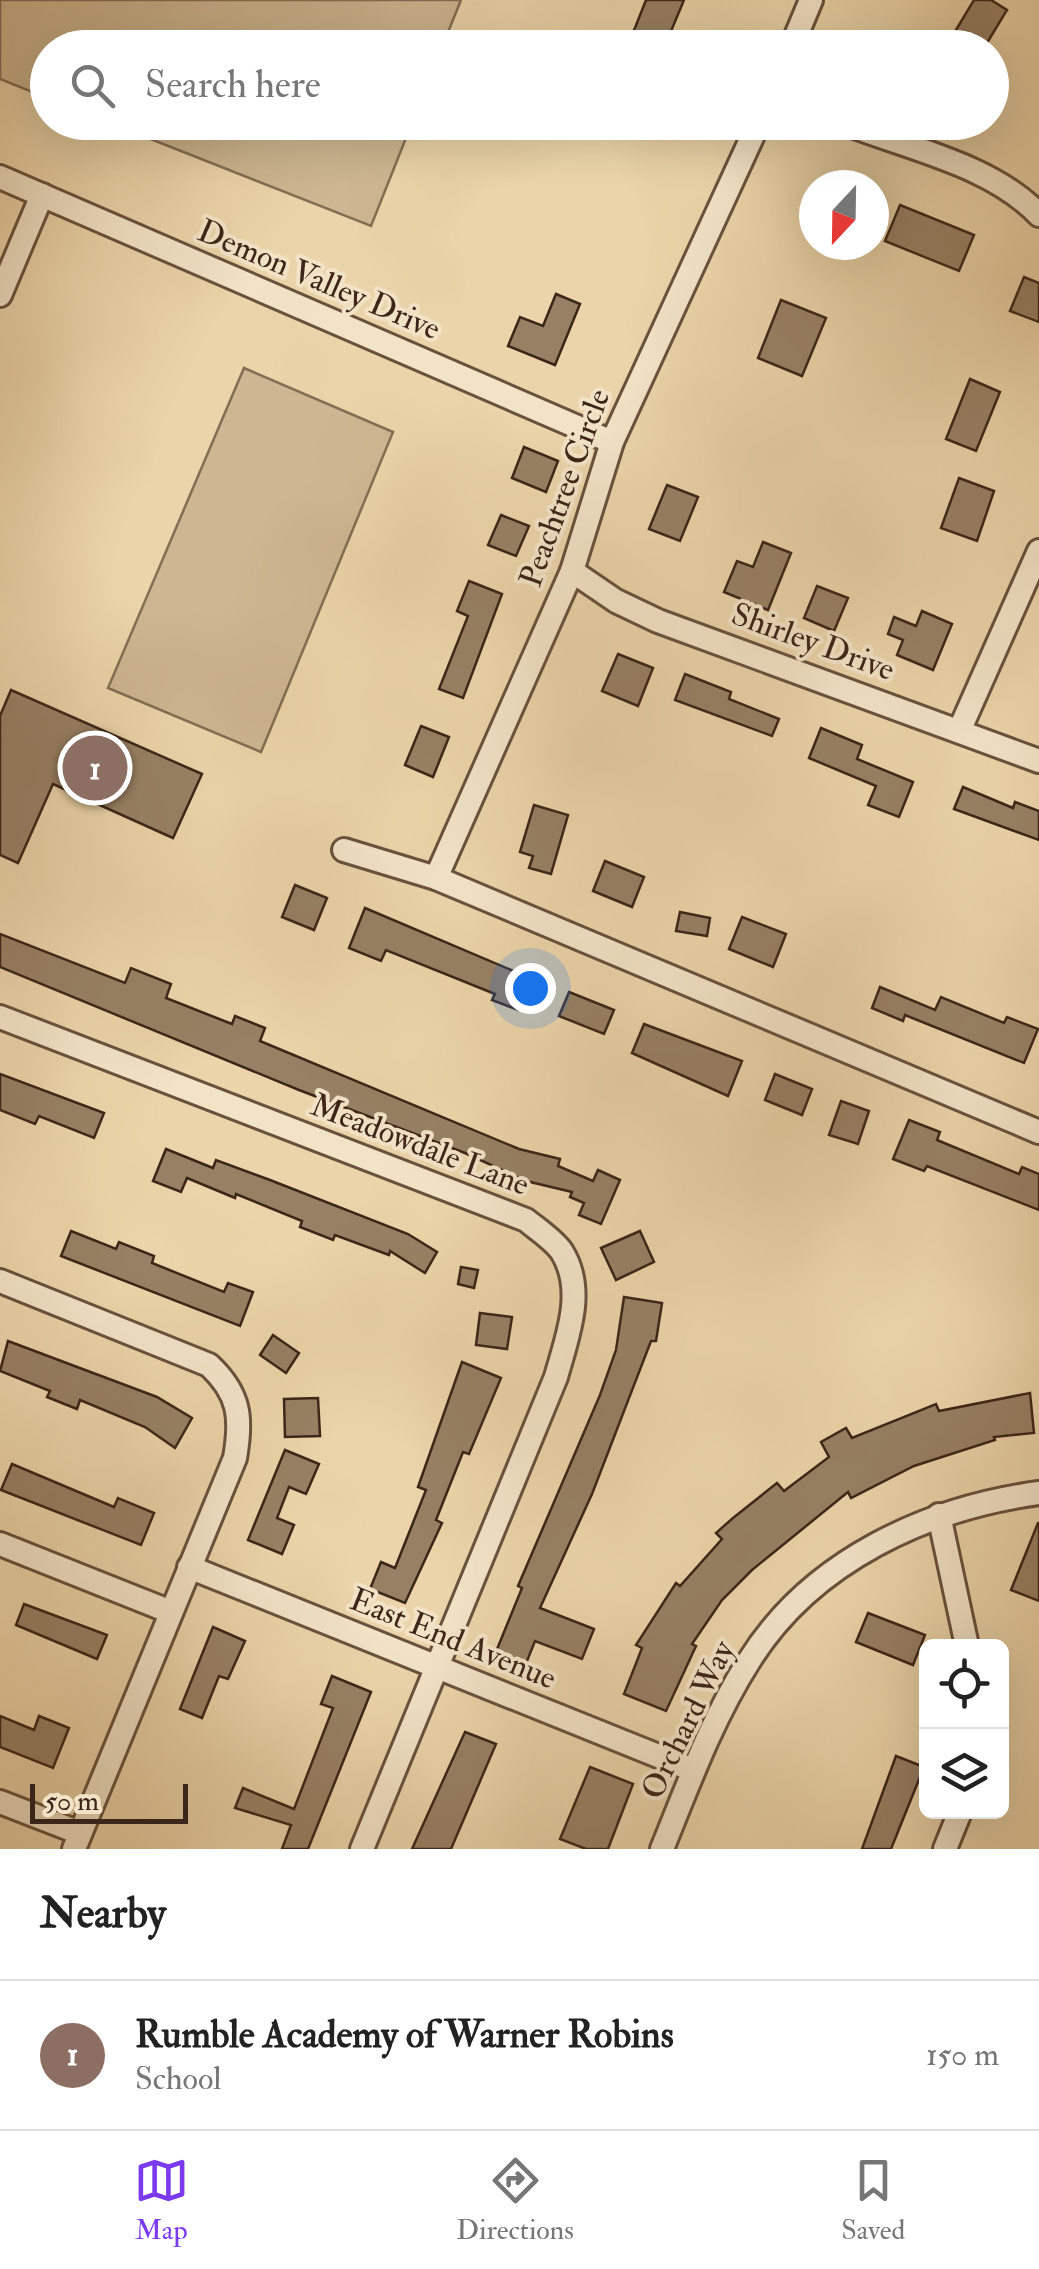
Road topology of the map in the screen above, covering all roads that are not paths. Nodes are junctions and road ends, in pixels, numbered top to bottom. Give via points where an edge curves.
1 (811, 0) edge
2 (798, 30) edge
3 (751, 140) edge
4 (890, 140) edge
5 (0, 177) edge
6 (42, 195) junction
7 (1039, 215) edge
8 (0, 295) edge
9 (612, 442) junction
10 (1039, 551) edge
11 (572, 571) junction
12 (960, 729) junction
13 (1039, 761) edge
14 (344, 850) dead end
15 (436, 878) junction
16 (0, 1017) edge
17 (1039, 1132) edge
18 (0, 1281) edge
19 (1039, 1493) edge
20 (939, 1516) junction
21 (0, 1544) edge
22 (189, 1567) junction
23 (171, 1612) junction
24 (965, 1639) edge
25 (436, 1667) junction
26 (693, 1770) junction
27 (0, 1802) edge
28 (957, 1819) edge
29 (77, 1841) edge
30 (362, 1849) edge
31 (662, 1849) edge
32 (945, 1849) edge

1 - 2 street
3 - 9 street, Peachtree Circle
4 - 7 street via 985,176
5 - 6 street, Demon Valley Drive
6 - 8 street
6 - 9 street, Demon Valley Drive
9 - 11 street, Peachtree Circle
10 - 12 street
11 - 12 street, Shirley Drive via 658,620
11 - 15 street, Peachtree Circle
12 - 13 street, Shirley Drive
14 - 15 street
15 - 17 street
16 - 25 street, Meadowdale Lane via 526,1220 561,1251 574,1312 556,1377
18 - 22 street via 210,1365 228,1383 240,1411 235,1458
19 - 20 street, Orchard Way
20 - 24 street
20 - 26 street, Orchard Way via 858,1554 782,1620 750,1658
21 - 23 street
22 - 23 street
22 - 25 street, East End Avenue
23 - 29 street
25 - 26 street, East End Avenue
25 - 30 street, Meadowdale Lane
26 - 31 street, Orchard Way
27 - 29 street
28 - 32 street

